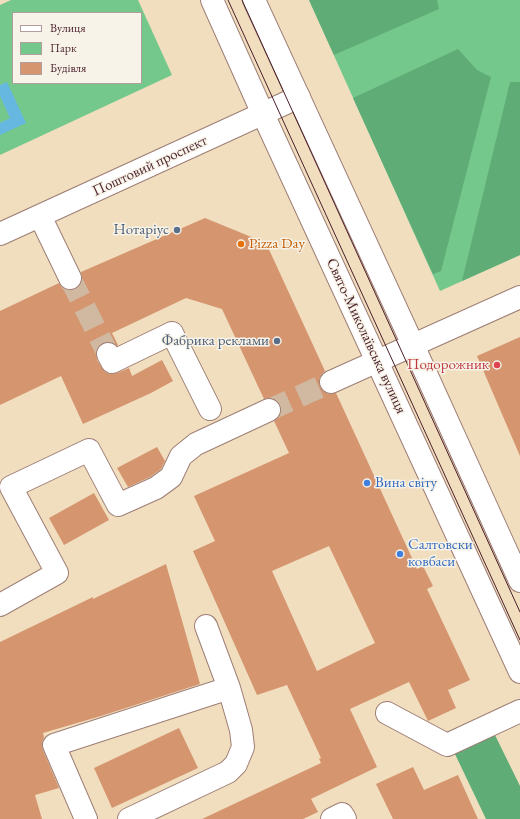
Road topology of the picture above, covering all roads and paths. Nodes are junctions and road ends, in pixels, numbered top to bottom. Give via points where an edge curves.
1 (212, 0) edge
2 (254, 0) edge
3 (299, 96) junction
4 (263, 114) junction
5 (40, 216) junction
6 (0, 234) edge
7 (70, 278) tunnel mouth
8 (520, 297) edge
9 (413, 345) junction
10 (108, 354) dead end
11 (378, 362) junction
12 (331, 382) tunnel mouth
13 (210, 409) dead end
14 (269, 410) tunnel mouth
15 (520, 580) edge
16 (0, 605) edge
17 (206, 626) dead end
18 (520, 672) edge
19 (229, 688) junction
20 (520, 711) edge
21 (387, 713) dead end
22 (86, 819) edge
23 (129, 819) edge
24 (332, 819) edge
25 (345, 819) edge

1 - 4 main road, Свято-Миколаївська вулиця
2 - 3 main road
3 - 4 main road, Поштовий проспект
3 - 9 main road
4 - 5 main road, Поштовий проспект
4 - 11 main road, Свято-Миколаївська вулиця
5 - 6 main road, Поштовий проспект
5 - 7 main road
8 - 9 main road
9 - 11 main road
9 - 15 main road
10 - 13 main road via 112,362 172,333
11 - 12 main road
11 - 18 main road, Свято-Миколаївська вулиця
14 - 16 main road via 196,444 181,456 170,477 156,488 118,505 89,450 11,487 57,573
17 - 19 main road
19 - 22 main road via 54,745
19 - 23 main road via 243,747 236,764 228,772
20 - 21 main road via 447,745
24 - 25 main road via 342,814

